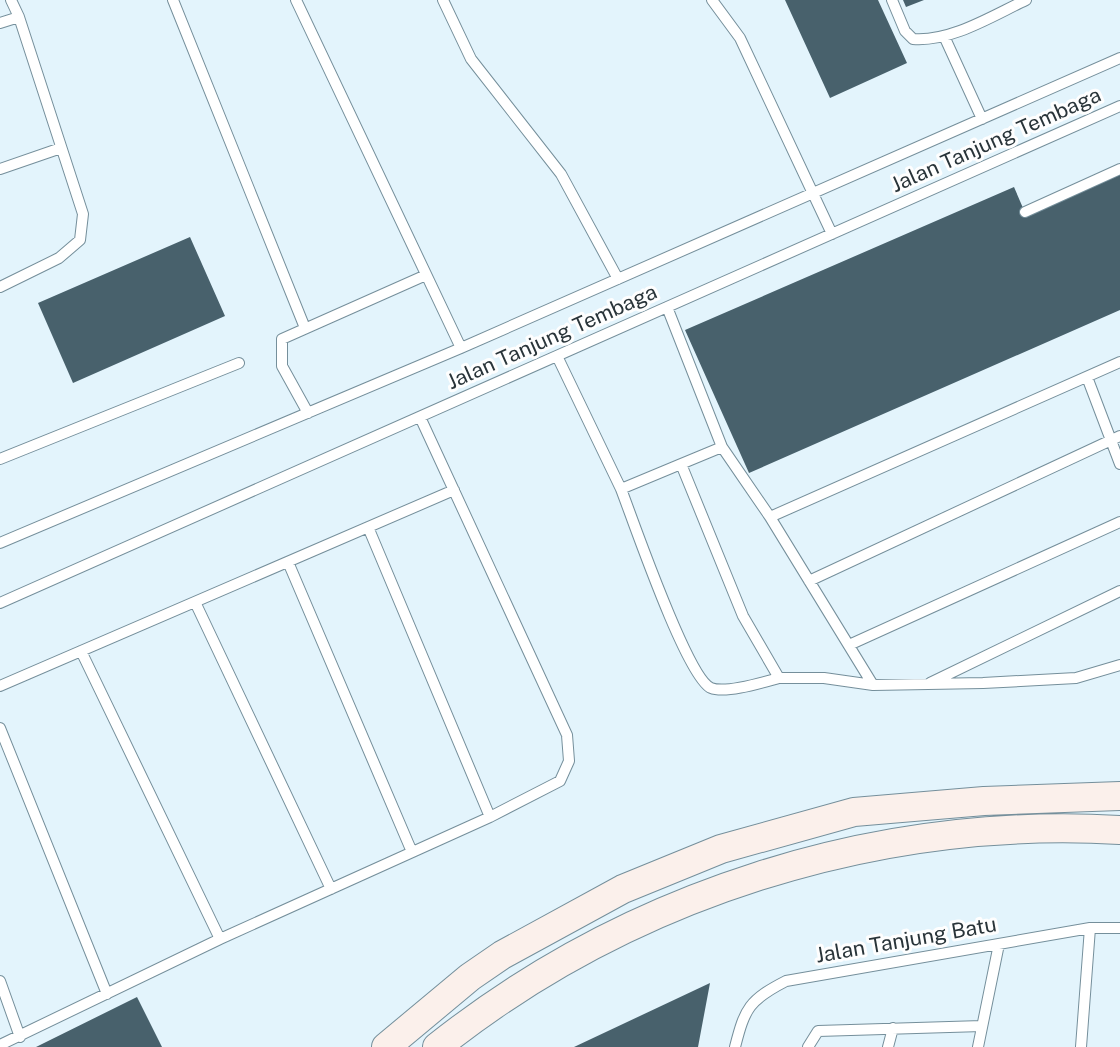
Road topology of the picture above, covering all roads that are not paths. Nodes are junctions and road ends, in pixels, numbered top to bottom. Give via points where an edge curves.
1 (11, 0) edge
2 (173, 0) edge
3 (296, 0) edge
4 (443, 0) edge
5 (712, 0) edge
6 (892, 0) edge
7 (1026, 0) edge
8 (19, 17) junction
9 (0, 24) edge
10 (944, 36) junction
11 (1120, 58) edge
12 (1120, 106) edge
13 (982, 119) junction
14 (61, 148) junction
15 (0, 169) edge
16 (1120, 169) edge
17 (813, 193) junction
18 (1025, 212) dead end
19 (832, 234) junction
20 (426, 275) junction
21 (618, 279) junction
22 (0, 287) edge
23 (667, 307) junction
24 (305, 328) junction
25 (461, 348) junction
26 (557, 356) junction
27 (1120, 362) edge
28 (240, 363) dead end
29 (1087, 377) junction
30 (308, 413) junction
31 (420, 417) junction
32 (1116, 438) edge
33 (722, 447) junction
34 (0, 459) edge
35 (681, 464) junction
36 (1120, 464) edge
37 (621, 489) junction
38 (454, 490) junction
39 (770, 517) junction
40 (1120, 522) edge
41 (368, 527) junction
42 (0, 543) edge
43 (288, 562) junction
44 (809, 581) junction
45 (1120, 591) edge
46 (195, 602) junction
47 (0, 603) edge
48 (849, 645) junction
49 (81, 651) junction
50 (1120, 665) edge
51 (779, 678) junction
52 (927, 684) junction
53 (873, 685) junction
54 (0, 686) edge
55 (0, 728) edge
56 (1120, 796) edge
57 (490, 817) junction
58 (1120, 830) edge
59 (412, 852) junction
60 (331, 889) junction
61 (1090, 928) junction
62 (1120, 928) edge
63 (220, 939) junction
64 (999, 944) junction
65 (0, 981) edge
66 (106, 994) junction
67 (982, 1026) junction
68 (893, 1028) junction
69 (20, 1037) junction
70 (0, 1046) edge
71 (386, 1047) edge
72 (437, 1047) edge
73 (735, 1047) edge
74 (808, 1047) edge
75 (888, 1047) edge
76 (978, 1047) edge
77 (1081, 1047) edge

1 - 8 lane
2 - 24 lane
3 - 20 lane
4 - 21 lane via 471,59 561,174
5 - 17 lane via 740,38
6 - 10 lane via 905,31 913,39
7 - 10 lane
8 - 9 lane
8 - 14 lane
10 - 13 lane
11 - 13 lane, Jalan Tanjung Tembaga
12 - 19 lane, Jalan Tanjung Tembaga
13 - 17 lane, Jalan Tanjung Tembaga
14 - 15 lane
14 - 22 lane via 83,214 80,240 59,258
16 - 18 lane
17 - 19 lane
17 - 21 lane, Jalan Tanjung Tembaga
19 - 23 lane, Jalan Tanjung Tembaga
20 - 24 lane
20 - 25 lane
21 - 25 lane, Jalan Tanjung Tembaga
23 - 26 lane, Jalan Tanjung Tembaga
23 - 33 lane via 693,358
24 - 30 lane via 282,339 282,366
25 - 30 lane, Jalan Tanjung Tembaga
26 - 31 lane, Jalan Tanjung Tembaga
26 - 37 lane
27 - 29 lane
28 - 34 lane
29 - 32 lane
29 - 39 lane
30 - 42 lane, Jalan Tanjung Tembaga
31 - 38 lane
31 - 47 lane, Jalan Tanjung Tembaga
32 - 36 lane
32 - 44 lane
33 - 35 lane
33 - 39 lane
35 - 37 lane
35 - 51 lane via 742,616
37 - 51 lane via 685,651 702,681 712,689
38 - 41 lane
38 - 57 lane via 567,735 570,760 560,781
39 - 44 lane
40 - 48 lane
41 - 43 lane
41 - 57 lane
43 - 46 lane
43 - 59 lane
44 - 48 lane
45 - 52 lane
46 - 49 lane
46 - 60 lane
48 - 53 lane
49 - 54 lane
49 - 63 lane
50 - 52 lane via 1076,678
51 - 53 lane via 824,678
52 - 53 lane
55 - 66 lane
56 - 71 main road via 984,801 854,812 721,849 623,889 502,955
57 - 59 lane
58 - 72 main road via 1077,827 969,832 831,855 728,884 634,924 549,970 488,1007
59 - 60 lane
60 - 63 lane
61 - 62 lane, Jalan Tanjung Batu
61 - 64 lane, Jalan Tanjung Batu
61 - 77 lane
63 - 66 lane
64 - 67 lane
64 - 73 lane, Jalan Tanjung Batu via 786,981 759,995 743,1017
65 - 69 lane
66 - 69 lane
67 - 68 lane
67 - 76 lane
68 - 74 lane via 818,1031
68 - 75 lane
69 - 70 lane

